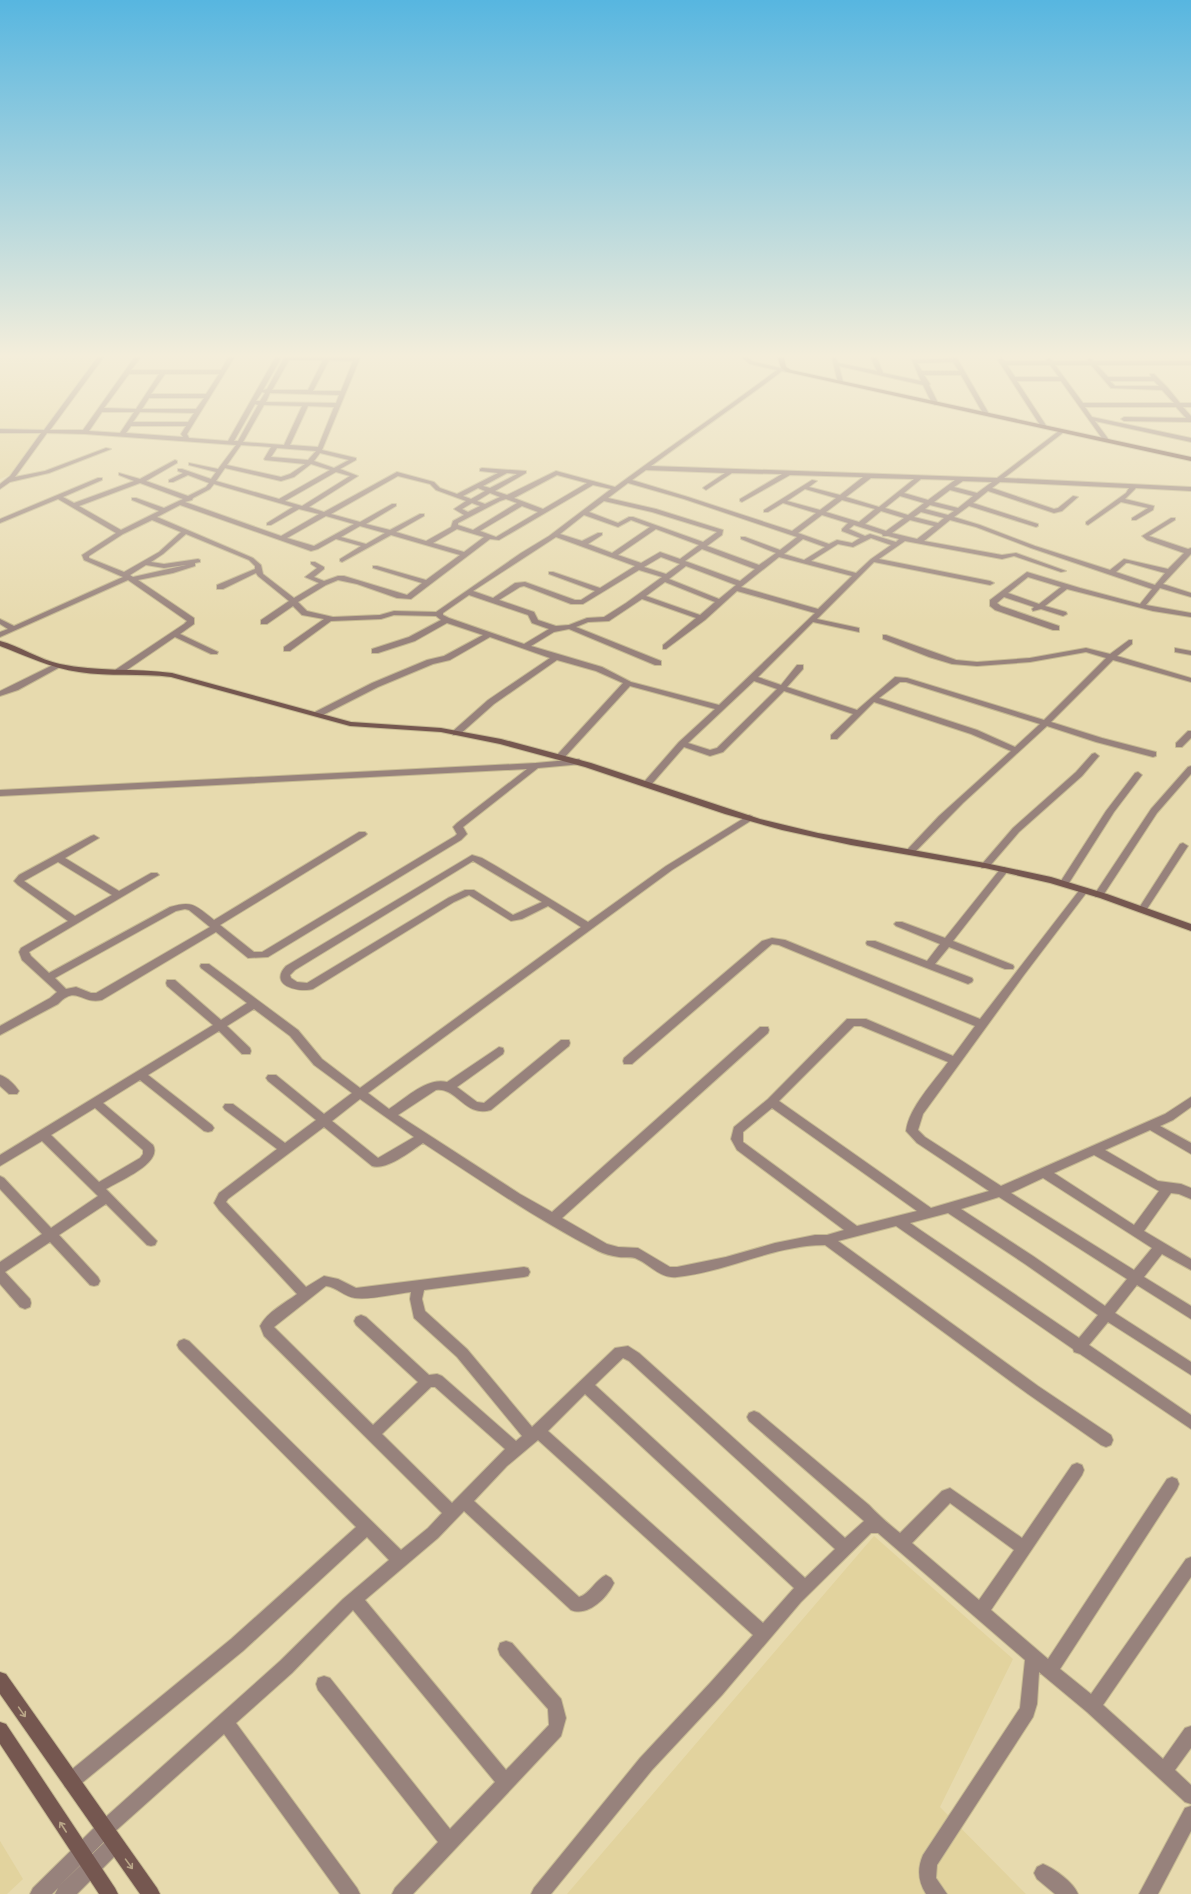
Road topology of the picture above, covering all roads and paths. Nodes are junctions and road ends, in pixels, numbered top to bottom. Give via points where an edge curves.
1 (35, 446) edge
2 (237, 446) edge
3 (274, 446) edge
4 (289, 446) edge
5 (320, 446) edge
6 (674, 446) edge
7 (1042, 446) edge
8 (1136, 446) edge
9 (108, 449) dead end
10 (319, 450) junction
11 (1191, 458) edge
12 (175, 462) dead end
13 (309, 462) junction
14 (191, 464) dead end
15 (222, 468) junction
16 (645, 468) junction
17 (180, 470) dead end
18 (336, 470) junction
19 (482, 470) dead end
20 (508, 470) junction
21 (731, 471) junction
22 (188, 473) junction
23 (789, 473) junction
24 (121, 474) dead end
25 (869, 476) junction
26 (920, 477) junction
27 (961, 479) junction
28 (10, 480) junction
29 (100, 480) dead end
30 (999, 480) junction
31 (140, 481) junction
32 (171, 481) dead end
33 (627, 481) junction
34 (814, 481) dead end
35 (213, 482) junction
36 (593, 482) junction
37 (478, 486) junction
38 (1134, 486) junction
39 (0, 487) edge
40 (804, 487) junction
41 (706, 488) dead end
42 (949, 488) junction
43 (617, 489) junction
44 (988, 489) junction
45 (1191, 489) edge
46 (490, 491) junction
47 (1181, 493) dead end
48 (900, 494) junction
49 (1191, 495) edge
50 (57, 496) junction
51 (458, 496) junction
52 (979, 496) junction
53 (507, 497) junction
54 (1075, 497) dead end
55 (841, 498) junction
56 (134, 499) dead end
57 (190, 499) junction
58 (604, 499) junction
59 (742, 500) dead end
60 (1121, 500) junction
61 (280, 501) junction
62 (471, 501) junction
63 (782, 502) junction
64 (929, 502) junction
65 (181, 503) junction
66 (522, 503) junction
67 (969, 504) junction
68 (394, 505) dead end
69 (76, 506) junction
70 (485, 506) junction
71 (301, 507) junction
72 (880, 509) junction
73 (919, 510) junction
74 (166, 511) junction
75 (766, 511) dead end
76 (960, 511) junction
77 (544, 512) junction
78 (584, 513) junction
79 (820, 513) junction
80 (324, 514) junction
81 (668, 514) junction
82 (422, 515) dead end
83 (469, 515) junction
84 (908, 517) junction
85 (153, 518) junction
86 (951, 518) junction
87 (1134, 519) dead end
88 (1173, 519) dead end
89 (0, 521) edge
90 (1088, 523) dead end
91 (269, 524) dead end
92 (360, 524) junction
93 (856, 524) junction
94 (1036, 525) dead end
95 (455, 526) junction
96 (652, 526) junction
97 (940, 526) junction
98 (186, 531) junction
99 (474, 532) junction
100 (121, 533) junction
101 (391, 533) junction
102 (888, 533) junction
103 (556, 534) junction
104 (600, 534) dead end
105 (793, 534) junction
106 (335, 537) junction
107 (802, 537) junction
108 (488, 538) junction
109 (743, 538) dead end
110 (865, 538) junction
111 (880, 538) junction
112 (906, 538) junction
113 (280, 539) junction
114 (918, 542) junction
115 (427, 543) junction
116 (582, 544) junction
117 (896, 544) junction
118 (367, 546) junction
119 (703, 546) junction
120 (829, 546) junction
121 (1190, 551) edge
122 (465, 554) junction
123 (780, 554) junction
124 (613, 555) junction
125 (342, 560) dead end
126 (873, 560) junction
127 (683, 562) junction
128 (805, 562) junction
129 (1077, 562) junction
130 (313, 563) dead end
131 (139, 565) junction
132 (375, 566) dead end
133 (639, 566) junction
134 (760, 568) junction
135 (258, 570) junction
136 (1062, 571) junction
137 (1169, 572) junction
138 (551, 573) dead end
139 (1111, 573) junction
140 (857, 576) junction
141 (1054, 576) dead end
142 (129, 577) junction
143 (665, 578) junction
144 (324, 583) junction
145 (428, 583) junction
146 (990, 583) dead end
147 (739, 586) junction
148 (1067, 586) junction
149 (220, 587) dead end
150 (1157, 587) junction
151 (602, 590) junction
152 (468, 592) junction
153 (1003, 594) junction
154 (1191, 595) edge
155 (641, 596) junction
156 (493, 601) junction
157 (721, 602) junction
158 (294, 603) junction
159 (1142, 606) junction
160 (1040, 607) junction
161 (820, 612) junction
162 (439, 614) junction
163 (1063, 614) dead end
164 (1191, 615) edge
165 (1025, 617) junction
166 (702, 618) junction
167 (329, 619) junction
168 (446, 620) junction
169 (812, 620) junction
170 (0, 621) edge
171 (264, 622) dead end
172 (570, 627) junction
173 (1056, 628) dead end
174 (13, 629) junction
175 (556, 629) junction
176 (856, 630) dead end
177 (175, 634) junction
178 (0, 635) edge
179 (489, 635) junction
180 (886, 637) dead end
181 (1129, 642) dead end
182 (0, 643) edge
183 (524, 647) junction
184 (666, 648) dead end
185 (287, 649) dead end
186 (1178, 650) dead end
187 (375, 651) dead end
188 (214, 652) dead end
189 (1191, 654) edge
190 (556, 657) junction
191 (1110, 657) junction
192 (658, 663) dead end
193 (56, 667) junction
194 (800, 667) dead end
195 (118, 672) junction
196 (753, 678) junction
197 (1191, 680) edge
198 (627, 683) junction
199 (782, 688) junction
200 (0, 694) edge
201 (873, 699) junction
202 (720, 708) junction
203 (858, 713) junction
204 (318, 714) junction
205 (1046, 723) junction
206 (456, 733) junction
207 (1191, 733) edge
208 (834, 736) dead end
209 (682, 744) junction
210 (1179, 745) dead end
211 (1016, 750) junction
212 (1153, 754) dead end
213 (1095, 756) dead end
214 (560, 757) junction
215 (579, 762) junction
216 (536, 766) junction
217 (1191, 769) edge
218 (1138, 774) dead end
219 (647, 784) junction
220 (0, 793) edge
221 (749, 818) junction
222 (362, 834) dead end
223 (94, 838) dead end
224 (1183, 846) dead end
225 (910, 852) junction
226 (57, 858) junction
227 (985, 866) junction
228 (1004, 870) junction
229 (154, 875) dead end
230 (1064, 884) junction
231 (1084, 890) junction
232 (118, 895) junction
233 (1100, 895) junction
234 (549, 902) junction
235 (1142, 910) junction
236 (74, 920) junction
237 (899, 924) dead end
238 (215, 926) junction
239 (588, 927) junction
240 (1191, 928) edge
241 (871, 943) dead end
242 (948, 943) junction
243 (929, 965) junction
244 (205, 966) dead end
245 (1009, 967) dead end
246 (48, 977) junction
247 (968, 980) dead end
248 (171, 983) dead end
249 (62, 993) junction
250 (254, 1004) junction
251 (980, 1024) junction
252 (220, 1025) junction
253 (764, 1030) dead end
254 (0, 1031) edge
255 (565, 1043) dead end
256 (246, 1051) dead end
257 (499, 1051) dead end
258 (628, 1061) dead end
259 (955, 1061) junction
260 (140, 1074) junction
261 (272, 1078) dead end
262 (0, 1079) edge
263 (449, 1087) junction
264 (13, 1091) dead end
265 (361, 1093) junction
266 (1191, 1101) edge
267 (95, 1102) junction
268 (772, 1102) junction
269 (229, 1108) dead end
270 (389, 1115) junction
271 (323, 1121) junction
272 (1150, 1125) junction
273 (208, 1128) dead end
274 (43, 1134) junction
275 (423, 1137) junction
276 (285, 1149) junction
277 (1191, 1149) edge
278 (1095, 1150) junction
279 (0, 1161) edge
280 (1045, 1173) junction
281 (0, 1181) edge
282 (1168, 1188) junction
283 (1000, 1192) junction
284 (102, 1193) junction
285 (1191, 1194) edge
286 (950, 1208) junction
287 (929, 1213) junction
288 (553, 1218) junction
289 (898, 1221) junction
290 (855, 1231) junction
291 (1136, 1232) junction
292 (50, 1235) junction
293 (827, 1240) junction
294 (151, 1241) dead end
295 (1161, 1246) junction
296 (1191, 1265) edge
297 (0, 1270) edge
298 (524, 1272) dead end
299 (0, 1275) edge
300 (1135, 1277) junction
301 (94, 1281) dead end
302 (418, 1286) junction
303 (306, 1295) junction
304 (25, 1303) dead end
305 (1191, 1313) edge
306 (1106, 1314) junction
307 (361, 1320) dead end
308 (184, 1345) dead end
309 (1079, 1348) junction
310 (1191, 1369) edge
311 (427, 1382) junction
312 (586, 1386) junction
313 (754, 1417) dead end
314 (1191, 1423) edge
315 (535, 1434) junction
316 (372, 1435) junction
317 (1106, 1440) dead end
318 (516, 1450) junction
319 (1077, 1470) dead end
320 (1172, 1484) dead end
321 (464, 1501) junction
322 (452, 1513) junction
323 (877, 1525) junction
324 (367, 1527) junction
325 (901, 1543) junction
326 (845, 1548) junction
327 (1024, 1548) junction
328 (400, 1560) junction
329 (1191, 1564) edge
330 (606, 1583) dead end
331 (805, 1588) junction
332 (354, 1599) junction
333 (980, 1612) junction
334 (764, 1634) junction
335 (506, 1650) dead end
336 (1034, 1657) junction
337 (1050, 1671) junction
338 (0, 1680) edge
339 (324, 1684) dead end
340 (1092, 1706) junction
341 (225, 1722) junction
342 (0, 1730) edge
343 (1191, 1734) edge
344 (1165, 1771) junction
345 (71, 1781) junction
346 (506, 1782) junction
347 (1191, 1796) edge
348 (1191, 1814) edge
349 (105, 1829) junction
350 (449, 1842) junction
351 (115, 1844) junction
352 (81, 1853) junction
353 (90, 1868) junction
354 (1043, 1873) dead end
355 (39, 1894) edge
356 (64, 1894) edge
357 (109, 1894) edge
358 (151, 1894) edge
359 (351, 1894) edge
360 (401, 1894) edge
361 (540, 1894) edge
362 (938, 1894) edge
363 (1069, 1894) edge
364 (1148, 1894) edge

1 - 28 street
2 - 15 street
3 - 13 street via 267,459
4 - 10 street
5 - 10 street
6 - 16 street
7 - 30 street
8 - 11 street
9 - 28 street via 47,472
10 - 13 street
10 - 18 street via 354,458
12 - 31 street
13 - 15 street via 281,479
13 - 18 street
14 - 15 street
15 - 35 street
16 - 21 street
16 - 33 street
17 - 22 street
18 - 61 street
18 - 71 street via 354,477
19 - 20 street
20 - 37 street
20 - 46 street via 524,472
21 - 23 street
21 - 41 street
22 - 32 street
22 - 35 street
23 - 25 street
23 - 59 street
24 - 31 street
25 - 26 street
25 - 55 street
26 - 27 street
26 - 48 street
27 - 30 street
27 - 42 street
28 - 39 street
29 - 50 street
30 - 38 street
30 - 44 street
31 - 57 street
31 - 69 street
33 - 43 street
33 - 105 street
34 - 40 street
35 - 57 street
35 - 61 street
36 - 43 street
36 - 53 street via 556,473 516,495
36 - 77 street
37 - 46 street
37 - 51 street
38 - 45 street
38 - 60 street
40 - 55 street
40 - 63 street
42 - 52 street
42 - 64 street
43 - 58 street
44 - 52 street
44 - 54 street via 1054,511 1060,510
46 - 53 street
46 - 62 street
47 - 49 street
48 - 64 street
48 - 72 street
50 - 69 street
50 - 89 street
51 - 62 street
51 - 80 street via 436,488 432,483 397,474
52 - 67 street
53 - 66 street
53 - 70 street
55 - 72 street
55 - 79 street
56 - 74 street
57 - 65 street
58 - 78 street
58 - 81 street
60 - 87 street via 1152,507
60 - 90 street
61 - 71 street
62 - 70 street
62 - 83 street via 457,509
63 - 75 street
63 - 79 street
64 - 73 street
64 - 76 street
65 - 74 street
65 - 113 street
66 - 77 street
66 - 99 street
67 - 76 street
67 - 94 street
68 - 92 street
69 - 100 street
70 - 83 street
71 - 80 street
71 - 91 street
72 - 84 street
72 - 93 street
73 - 84 street
73 - 86 street
74 - 85 street
76 - 86 street
77 - 108 street via 500,538
78 - 96 street via 618,525 631,518
78 - 103 street
79 - 93 street
79 - 105 street
80 - 92 street
80 - 113 street
81 - 96 street
81 - 119 street via 721,531
82 - 101 street
83 - 95 street via 455,522
84 - 97 street
84 - 102 street
85 - 98 street
85 - 100 street
86 - 97 street
86 - 129 street
88 - 121 street via 1145,536
92 - 101 street
92 - 106 street
93 - 102 street
93 - 110 street via 844,530
95 - 99 street
95 - 115 street
96 - 119 street
96 - 124 street
97 - 114 street
98 - 131 street via 161,553
98 - 135 street via 247,556 258,565
99 - 108 street
100 - 142 street via 85,557
101 - 115 street
101 - 118 street
102 - 111 street
102 - 112 street
103 - 116 street
103 - 152 street
104 - 116 street
105 - 107 street
106 - 113 street via 311,549
106 - 118 street
107 - 120 street
107 - 123 street
108 - 122 street
109 - 123 street
110 - 111 street
110 - 120 street via 853,545 840,541
111 - 117 street
112 - 114 street
112 - 117 street
114 - 136 street via 995,556 1014,554
115 - 122 street
116 - 124 street
117 - 126 street
118 - 125 street
119 - 127 street
119 - 134 street
120 - 128 street
121 - 137 street
122 - 145 street
123 - 128 street
123 - 134 street
124 - 133 street
126 - 140 street
126 - 146 street
127 - 133 street via 660,554
127 - 143 street
127 - 147 street
128 - 140 street
129 - 136 street
129 - 139 street
130 - 144 street via 322,568 309,577
131 - 142 street
131 - 142 street via 170,566 195,563 173,571
132 - 145 street
133 - 143 street
133 - 151 street
134 - 147 street
135 - 149 street
135 - 158 street via 265,580
136 - 141 street
137 - 139 street via 1129,561
137 - 150 street
138 - 151 street
139 - 150 street
140 - 161 street
142 - 174 street
142 - 177 street via 191,620
143 - 155 street
143 - 157 street
144 - 145 street via 341,578 405,597
144 - 158 street
147 - 157 street
147 - 161 street
148 - 153 street via 1027,574
148 - 159 street
148 - 160 street
150 - 154 street
150 - 159 street
151 - 156 street via 577,603 521,584
152 - 156 street
152 - 162 street
153 - 160 street
153 - 165 street via 993,602 994,606
155 - 166 street
155 - 172 street via 604,620 587,620
156 - 175 street via 531,614 535,621
157 - 166 street
158 - 167 street via 301,611
158 - 171 street
159 - 164 street
160 - 163 street
160 - 165 street
161 - 169 street
162 - 167 street via 394,613 382,617
162 - 168 street
165 - 173 street
166 - 184 street
167 - 185 street
168 - 179 street
168 - 187 street via 412,639
169 - 176 street
169 - 196 street
170 - 174 street
172 - 175 street
172 - 192 street
174 - 178 street
175 - 183 street
177 - 188 street
177 - 195 street
179 - 183 street
179 - 204 street via 447,658 430,662 375,685
180 - 191 street via 932,655 963,663 989,664 1084,650
181 - 191 street
182 - 193 street
183 - 190 street
186 - 189 street
190 - 198 street via 599,669
190 - 206 street via 483,708
191 - 197 street
191 - 205 street
193 - 195 street via 89,672
193 - 200 street
194 - 199 street
195 - 204 street via 172,675
196 - 199 street
196 - 202 street
198 - 202 street
198 - 214 street
199 - 203 street
199 - 209 street via 716,752 710,753
201 - 203 street
201 - 205 street via 894,681 902,680
201 - 211 street via 955,726
202 - 209 street
203 - 208 street
204 - 206 street via 362,726
205 - 211 street
205 - 212 street
206 - 214 street
207 - 210 street
209 - 219 street
211 - 225 street via 946,812
213 - 227 street via 1079,774 1016,830
214 - 215 street
215 - 216 street
215 - 219 street
216 - 220 street
216 - 238 street via 460,825 458,827 462,834 458,838 264,955 252,956
217 - 233 street via 1154,811
218 - 230 street via 1110,811
219 - 221 street
221 - 225 street via 818,835
221 - 239 street via 669,868
222 - 238 street
223 - 226 street
224 - 235 street
225 - 227 street
226 - 232 street
226 - 236 street via 22,876 20,884
227 - 228 street
228 - 230 street
228 - 242 street
229 - 232 street
230 - 231 street
231 - 233 street
231 - 251 street
232 - 236 street
233 - 235 street
234 - 234 street via 472,858 302,961 289,970 286,979 296,987 309,986 468,892 474,893 514,918
234 - 239 street
235 - 240 street
236 - 246 street via 25,950 26,958
237 - 242 street
238 - 246 street via 189,906 180,906
238 - 249 street via 98,997 90,997 76,991
239 - 265 street
241 - 243 street
242 - 243 street
242 - 245 street
243 - 247 street
244 - 250 street
246 - 249 street
248 - 252 street
249 - 254 street via 54,1001
250 - 252 street
250 - 265 street via 299,1037 318,1062
251 - 258 street via 781,942 772,941 766,943
251 - 259 street
252 - 256 street
252 - 260 street
253 - 288 street via 666,1120
255 - 263 street via 487,1106 475,1106
257 - 263 street
259 - 268 street via 862,1022 854,1021
259 - 283 street via 918,1112 912,1131 920,1140
260 - 267 street
260 - 273 street
261 - 271 street
262 - 264 street
263 - 270 street via 433,1086
265 - 270 street
265 - 271 street
266 - 272 street via 1174,1114
267 - 274 street
267 - 284 street via 149,1148 150,1152 144,1161
268 - 287 street
268 - 290 street via 738,1130 736,1142
269 - 276 street
270 - 275 street
271 - 275 street via 376,1163 385,1161
271 - 276 street
272 - 277 street
272 - 278 street
274 - 279 street
274 - 284 street
275 - 288 street
276 - 303 street via 223,1196 220,1203
278 - 280 street
278 - 282 street via 1154,1184
280 - 283 street
280 - 291 street
281 - 292 street
282 - 285 street via 1181,1188
282 - 291 street
283 - 286 street
283 - 300 street
284 - 292 street
284 - 294 street
286 - 287 street
286 - 306 street
287 - 289 street
288 - 293 street via 604,1248 618,1252 638,1252 668,1272 688,1271 775,1248
289 - 290 street
289 - 309 street
290 - 293 street
291 - 295 street
292 - 297 street
292 - 301 street
293 - 317 street
295 - 296 street
295 - 300 street
298 - 302 street
299 - 304 street
300 - 305 street
300 - 306 street
302 - 303 street via 356,1293 350,1292 339,1283 324,1281
302 - 315 street via 416,1299 419,1314 462,1353
303 - 316 street via 272,1320 267,1329
306 - 309 street
306 - 310 street
307 - 311 street
308 - 324 street
309 - 314 street
311 - 316 street
311 - 318 street via 437,1380
312 - 315 street
312 - 326 street via 614,1356 620,1352 628,1352
312 - 331 street
313 - 323 street via 864,1510
315 - 318 street
315 - 334 street
316 - 322 street
318 - 321 street
319 - 327 street
320 - 337 street
321 - 322 street
321 - 330 street via 576,1605 588,1603
322 - 328 street
323 - 325 street
323 - 326 street via 868,1526
324 - 328 street
324 - 345 street via 237,1645
325 - 327 street via 950,1495
325 - 333 street
326 - 331 street
327 - 333 street
328 - 332 street
329 - 340 street
331 - 334 street
332 - 341 street via 286,1667
332 - 346 street
333 - 336 street
334 - 361 street via 646,1764
335 - 346 street via 555,1705 558,1723 555,1730
336 - 337 street
336 - 362 street via 1029,1674 1031,1699 1027,1711 929,1861 926,1877
337 - 340 street
338 -> 345 street
339 - 350 street
340 - 344 street
341 - 349 street
341 - 359 street
352 -> 342 street
343 - 344 street
344 - 347 street
345 - 349 street
346 - 350 street
348 - 364 street
349 - 351 street
349 - 352 street
350 - 360 street
351 - 353 street
351 -> 358 street
352 - 353 street
352 - 355 street
353 - 356 street
353 - 357 street
354 - 363 street

